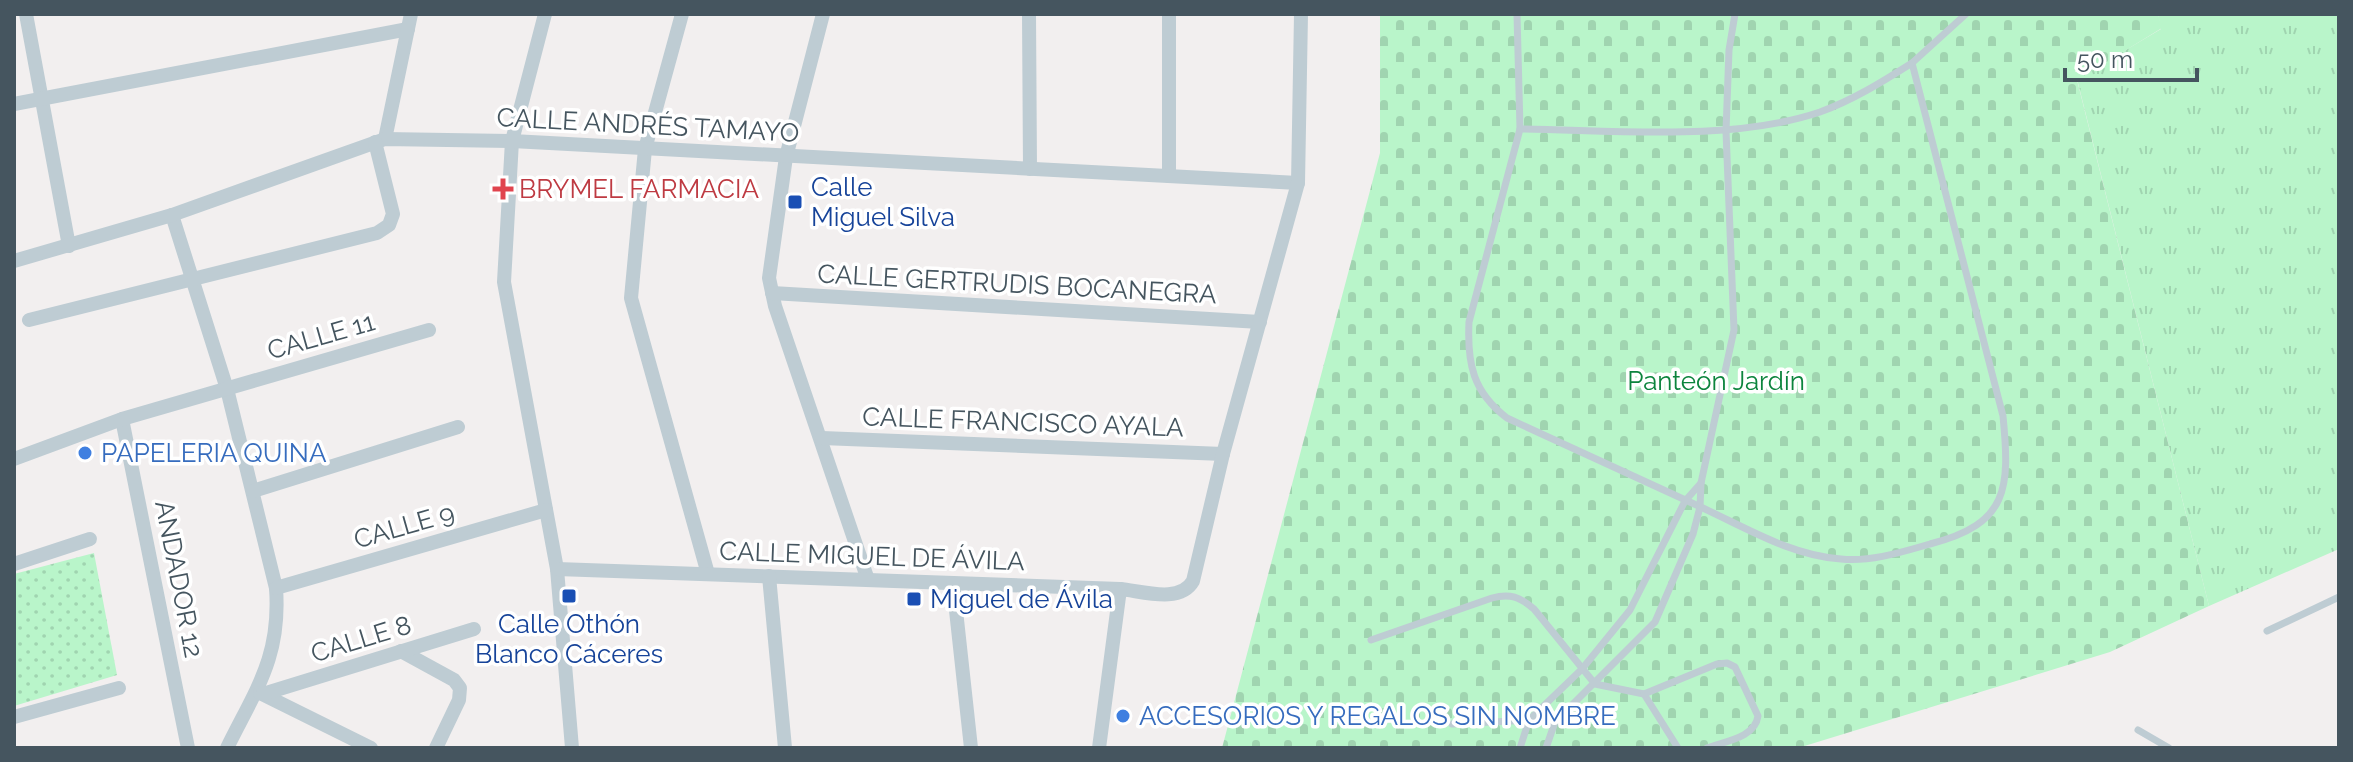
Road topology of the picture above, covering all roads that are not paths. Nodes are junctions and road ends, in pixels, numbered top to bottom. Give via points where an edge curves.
1 (26, 14) edge
2 (411, 14) edge
3 (545, 14) edge
4 (682, 14) edge
5 (823, 14) edge
6 (1029, 14) edge
7 (1169, 14) edge
8 (1301, 14) edge
9 (1517, 14) edge
10 (1735, 14) edge
11 (1960, 16) edge
12 (408, 29) junction
13 (1912, 63) junction
14 (42, 99) junction
15 (14, 104) edge
16 (1520, 129) junction
17 (1726, 131) junction
18 (380, 141) junction
19 (512, 141) junction
20 (645, 149) junction
21 (786, 157) junction
22 (1030, 169) junction
23 (1169, 176) junction
24 (1298, 183) junction
25 (172, 215) junction
26 (69, 246) junction
27 (14, 261) edge
28 (193, 279) junction
29 (772, 293) junction
30 (29, 320) dead end
31 (1260, 322) junction
32 (429, 330) dead end
33 (227, 389) junction
34 (122, 419) junction
35 (458, 427) dead end
36 (822, 438) junction
37 (1223, 454) junction
38 (14, 459) edge
39 (1701, 483) junction
40 (253, 491) junction
41 (1685, 501) junction
42 (1700, 507) junction
43 (546, 510) junction
44 (90, 539) dead end
45 (14, 564) edge
46 (557, 569) junction
47 (708, 574) junction
48 (769, 576) junction
49 (868, 580) junction
50 (953, 583) junction
51 (276, 588) junction
52 (1120, 589) junction
53 (2339, 597) edge
54 (474, 629) dead end
55 (2267, 631) dead end
56 (1371, 640) dead end
57 (401, 651) junction
58 (1582, 669) junction
59 (1595, 684) junction
60 (119, 688) dead end
61 (260, 692) junction
62 (1644, 694) junction
63 (14, 717) edge
64 (1529, 720) junction
65 (1555, 722) junction
66 (1452, 724) dead end
67 (2138, 730) dead end
68 (188, 748) edge
69 (227, 748) edge
70 (371, 748) edge
71 (436, 748) edge
72 (572, 748) edge
73 (785, 748) edge
74 (971, 748) edge
75 (1099, 748) edge
76 (1520, 748) edge
77 (1546, 748) edge
78 (1678, 748) edge
79 (1707, 748) edge
80 (2169, 748) edge

1 - 14 street
2 - 12 street
3 - 19 street
4 - 20 street
5 - 21 street
6 - 22 street
7 - 23 street
8 - 24 street
9 - 16 lane
10 - 17 lane
11 - 13 lane
12 - 14 street
12 - 18 street
13 - 17 lane via 1821,111
13 - 42 lane via 2003,416 2002,497 1991,516 1970,529 1939,542 1861,560 1789,547
14 - 15 street
14 - 26 street
16 - 17 lane
16 - 41 lane via 1469,322 1468,345 1478,387 1507,418
17 - 39 lane via 1734,330
18 - 19 street, CALLE ANDRÉS TAMAYO
18 - 25 street, CALLE ANDRÉS TAMAYO
18 - 28 street via 393,214 389,225 377,233
19 - 20 street, CALLE ANDRÉS TAMAYO
19 - 43 street via 504,282
20 - 21 street, CALLE ANDRÉS TAMAYO
20 - 47 street via 631,298
21 - 22 street, CALLE ANDRÉS TAMAYO
21 - 29 street via 769,278
22 - 23 street, CALLE ANDRÉS TAMAYO
23 - 24 street, CALLE ANDRÉS TAMAYO
24 - 31 street
25 - 26 street, CALLE ANDRÉS TAMAYO
25 - 28 street
26 - 27 street, CALLE ANDRÉS TAMAYO
28 - 30 street
28 - 33 street
29 - 31 street, CALLE GERTRUDIS BOCANEGRA
29 - 36 street
31 - 37 street
32 - 33 street, CALLE 11
33 - 34 street, CALLE 11
33 - 40 street
34 - 38 street, CALLE 11
34 - 68 street, ANDADOR 12
35 - 40 street
36 - 37 street, CALLE FRANCISCO AYALA
36 - 49 street
37 - 52 street, CALLE MIGUEL DE ÁVILA via 1193,581 1185,592
39 - 41 lane
39 - 42 lane
40 - 51 street
41 - 42 lane
41 - 58 lane via 1630,610
42 - 59 lane via 1655,622
43 - 46 street
43 - 51 street, CALLE 9
44 - 45 street
46 - 47 street, CALLE MIGUEL DE ÁVILA
46 - 72 street
47 - 48 street, CALLE MIGUEL DE ÁVILA
48 - 49 street, CALLE MIGUEL DE ÁVILA
48 - 73 street
49 - 50 street, CALLE MIGUEL DE ÁVILA
50 - 52 street, CALLE MIGUEL DE ÁVILA
50 - 74 street
51 - 61 street via 276,639
52 - 75 street
53 - 55 lane
54 - 57 street, CALLE 8
56 - 58 lane via 1512,595 1534,609
57 - 61 street, CALLE 8
57 - 71 street via 460,688
58 - 59 lane
58 - 64 lane
59 - 62 lane
59 - 65 lane
60 - 63 street
61 - 69 street
61 - 70 street
62 - 78 lane
62 - 79 lane via 1717,664 1735,667 1758,716 1757,725
64 - 65 lane
64 - 66 lane
64 - 76 lane
65 - 77 lane
67 - 80 lane

